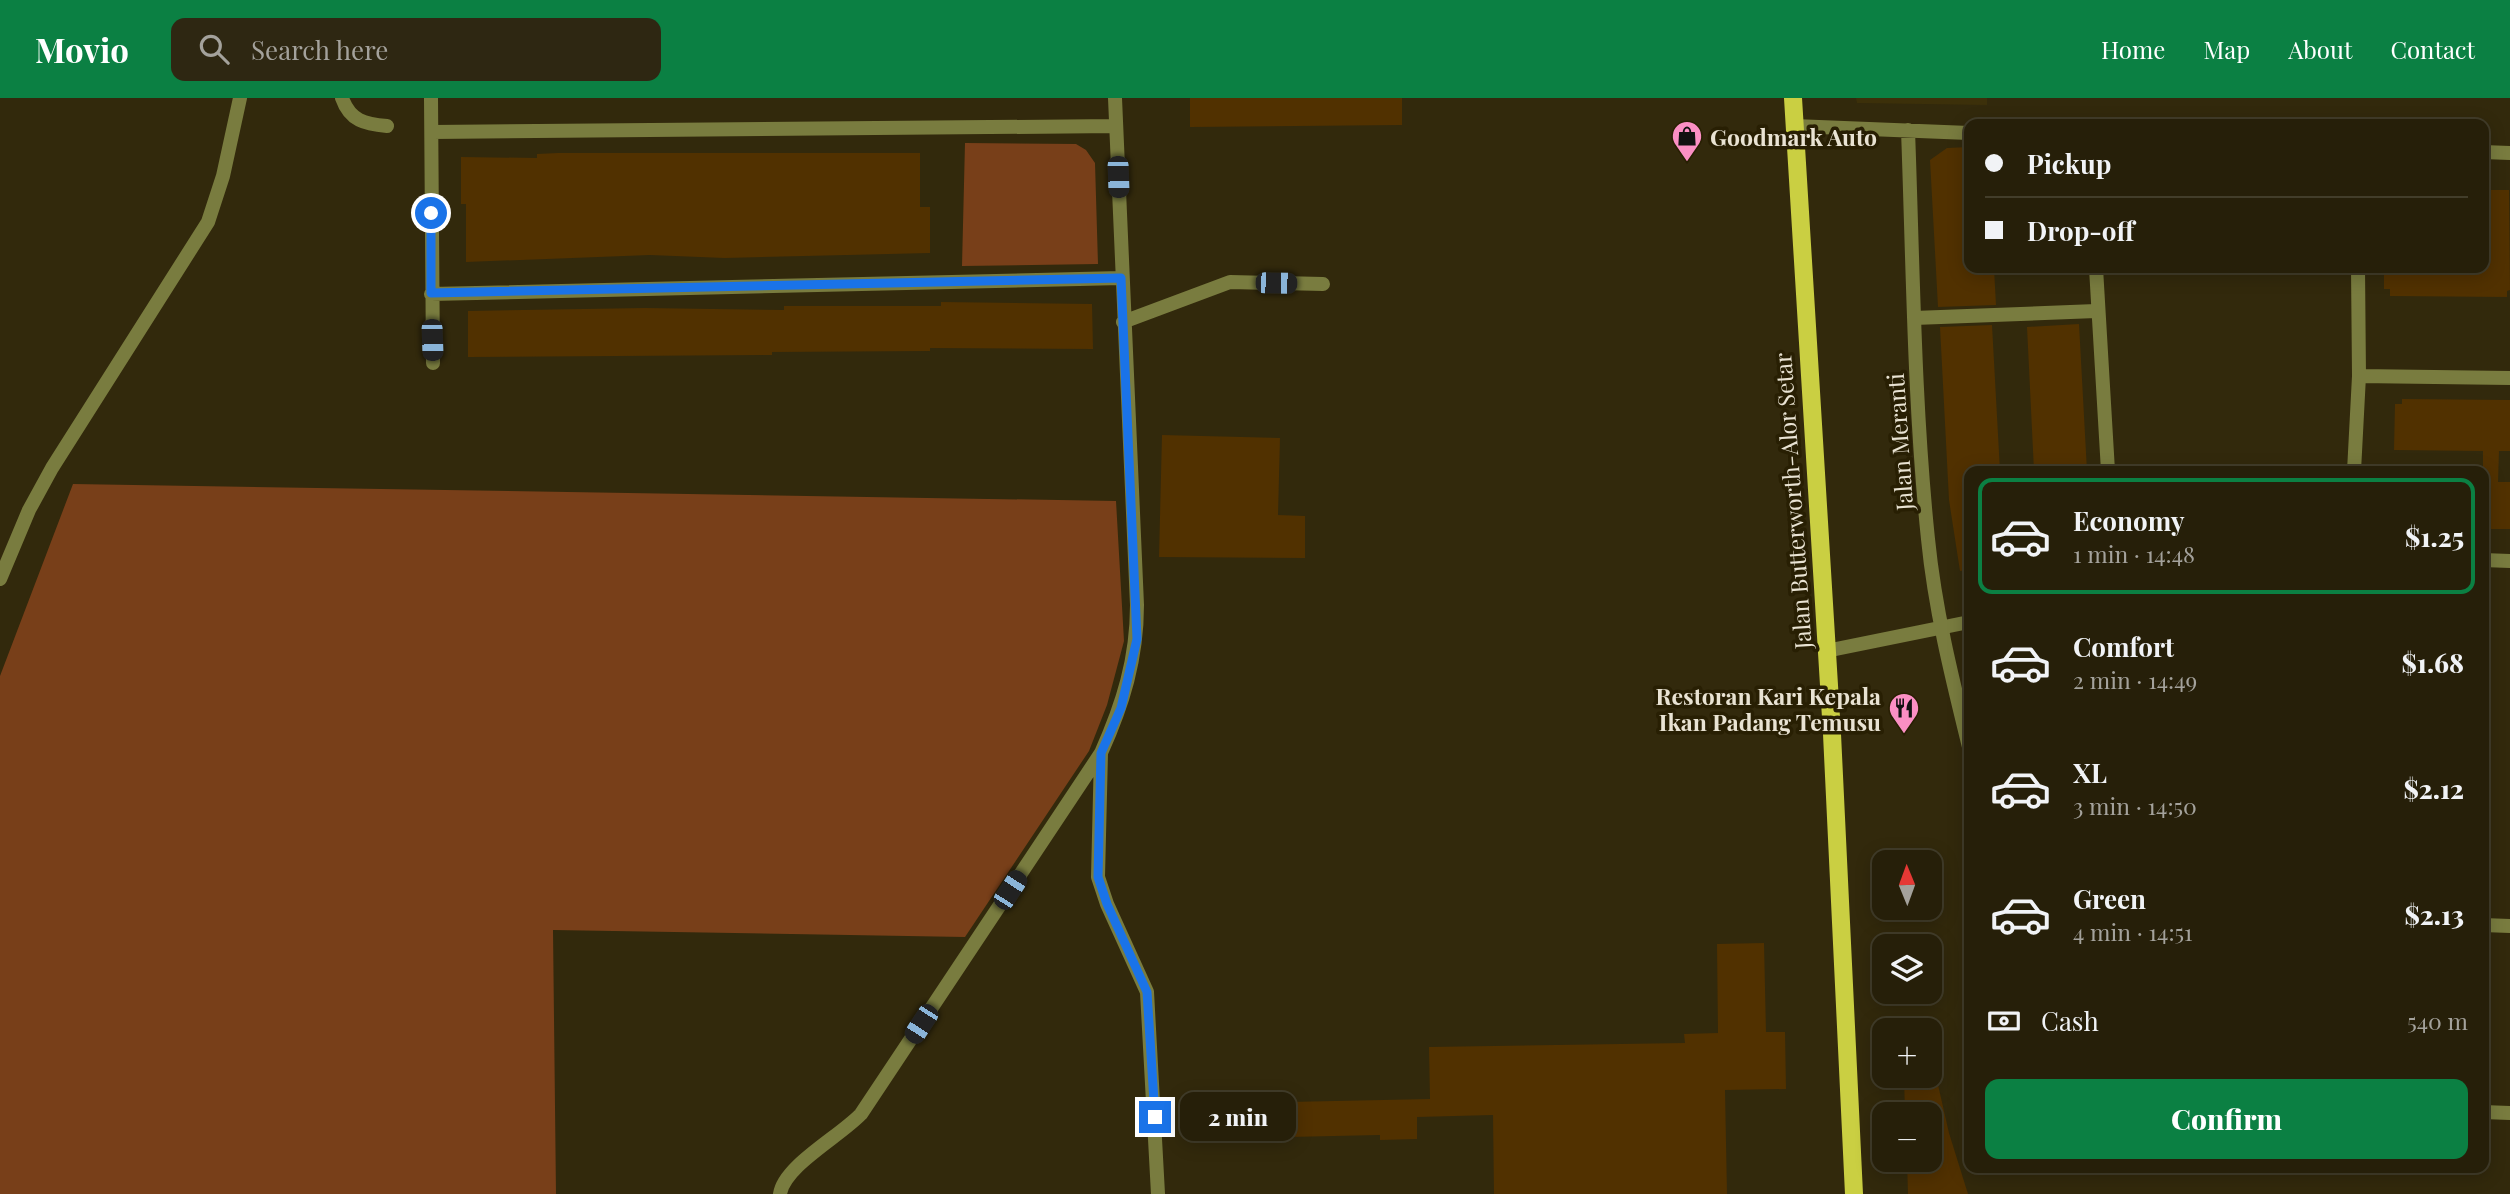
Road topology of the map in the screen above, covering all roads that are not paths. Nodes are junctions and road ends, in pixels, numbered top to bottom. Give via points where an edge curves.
1 (240, 98) edge
2 (342, 98) edge
3 (431, 98) edge
4 (1115, 98) edge
5 (1793, 98) edge
6 (387, 126) dead end
7 (1116, 126) junction
8 (1794, 126) junction
9 (1908, 130) junction
10 (432, 132) junction
11 (1964, 133) edge
12 (2489, 152) edge
13 (2510, 153) edge
14 (2096, 273) edge
15 (2358, 273) edge
16 (1121, 278) junction
17 (1323, 284) dead end
18 (431, 293) junction
19 (2096, 311) junction
20 (1914, 318) junction
21 (1123, 322) junction
22 (433, 363) dead end
23 (2359, 376) junction
24 (2510, 377) edge
25 (2108, 466) edge
26 (2354, 466) edge
27 (2489, 560) edge
28 (2510, 561) edge
29 (0, 579) edge
30 (1964, 623) edge
31 (1940, 628) junction
32 (1826, 651) junction
33 (1964, 726) edge
34 (1101, 753) junction
35 (2489, 925) edge
36 (2510, 926) edge
37 (2489, 1112) edge
38 (2510, 1113) edge
39 (780, 1194) edge
40 (1158, 1194) edge
41 (1854, 1194) edge

1 - 29 street via 208,222 52,468
2 - 6 street via 362,124
3 - 10 street
4 - 7 street
5 - 8 main road, Jalan Butterworth-Alor Setar
7 - 10 street
7 - 16 street
8 - 9 street
8 - 32 main road, Jalan Butterworth-Alor Setar
9 - 11 street
9 - 20 street, Jalan Meranti
10 - 18 street
12 - 13 street
14 - 19 street
15 - 23 street
16 - 18 street
16 - 21 street
17 - 21 street via 1216,284
18 - 22 street
19 - 20 street
19 - 25 street
20 - 31 street, Jalan Meranti via 1928,540
21 - 34 street via 1137,639 1121,708
23 - 24 street
23 - 26 street
27 - 28 street
30 - 31 street
31 - 32 street
31 - 33 street, Jalan Meranti
32 - 41 main road, Jalan Butterworth-Alor Setar
34 - 39 street via 861,1114 789,1172
34 - 40 street via 1098,877 1147,992
35 - 36 street
37 - 38 street

